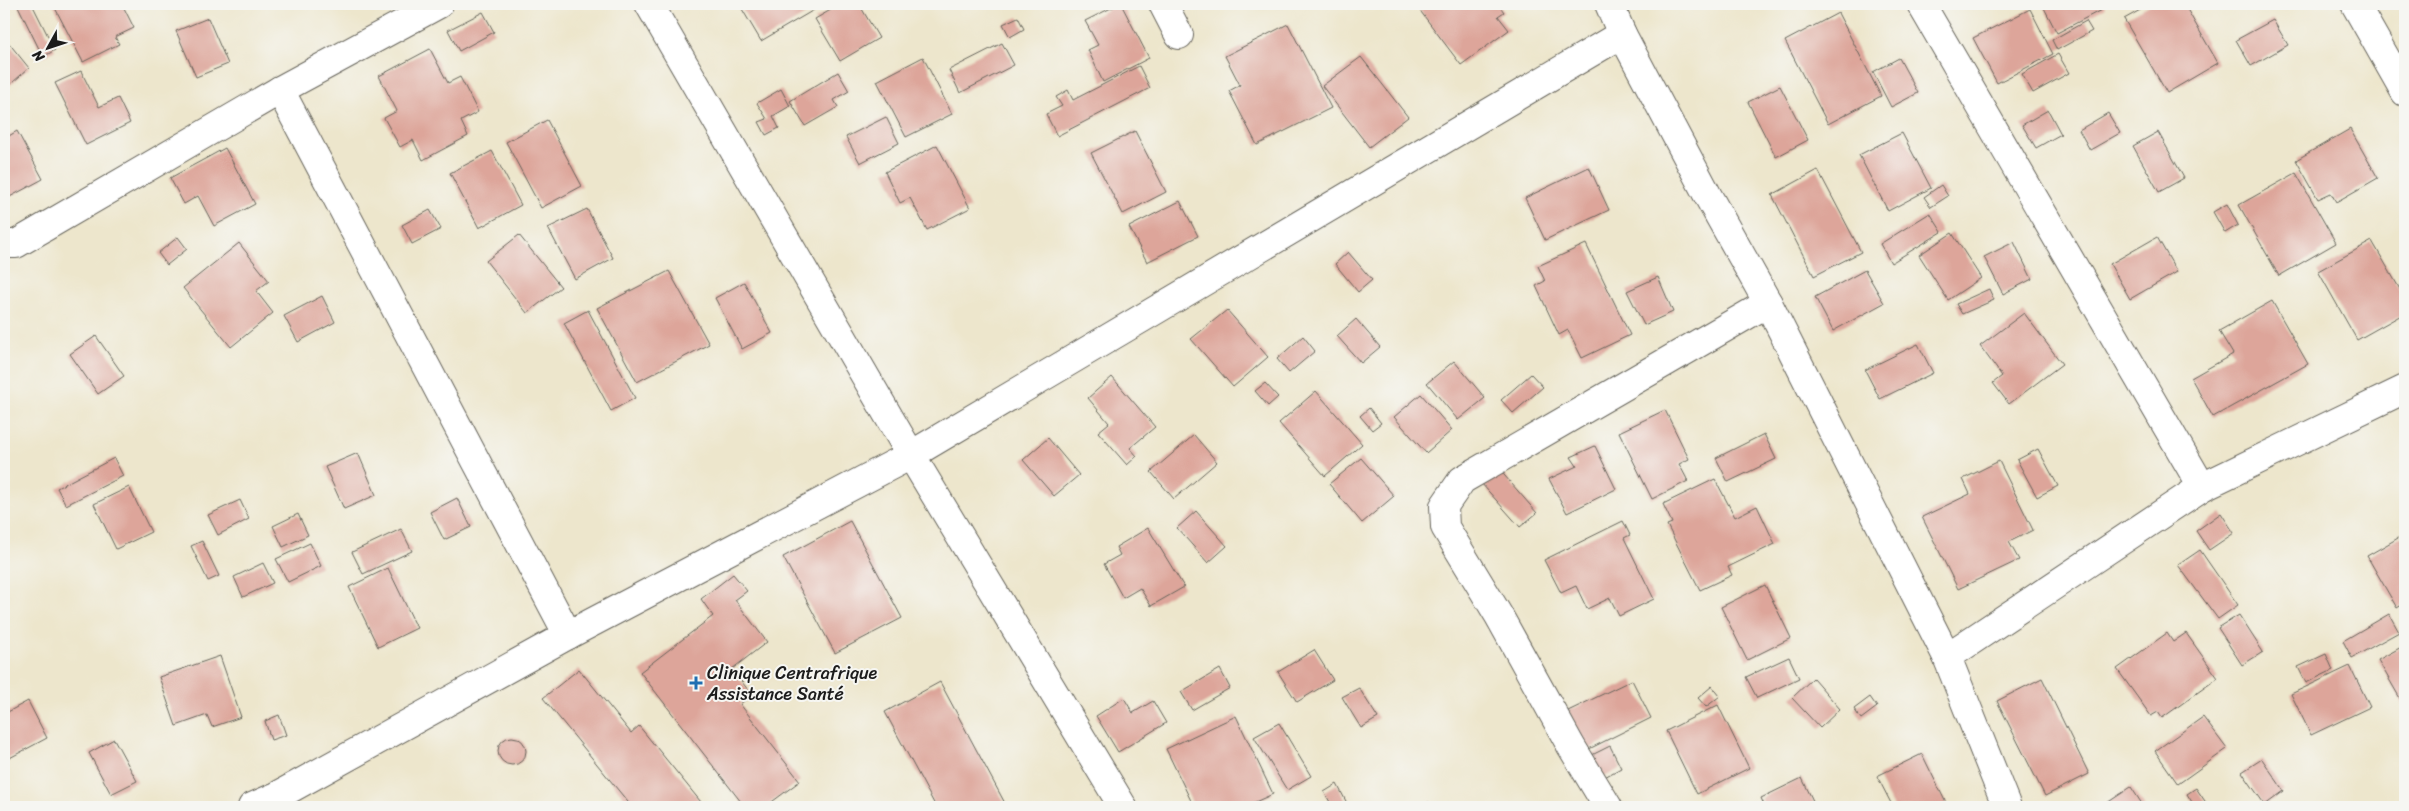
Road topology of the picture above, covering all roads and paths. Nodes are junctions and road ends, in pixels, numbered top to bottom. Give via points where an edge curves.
1 (439, 4) edge
2 (649, 4) edge
3 (1163, 4) edge
4 (1609, 4) edge
5 (1921, 4) edge
6 (2356, 4) edge
7 (1622, 34) junction
8 (1180, 35) dead end
9 (280, 90) junction
10 (2405, 92) edge
11 (4, 244) edge
12 (1768, 303) junction
13 (2405, 389) edge
14 (911, 455) junction
15 (2202, 487) junction
16 (568, 635) junction
17 (1947, 657) junction
18 (252, 807) edge
19 (1123, 807) edge
20 (1608, 807) edge
21 (2007, 807) edge

1 - 9 street
2 - 14 street
3 - 8 street
4 - 7 street
5 - 15 street
6 - 10 street
7 - 12 street
7 - 14 street
9 - 11 street via 16,244
9 - 16 street
12 - 17 street
12 - 20 street via 1462,480 1444,506 1445,527
13 - 15 street
14 - 16 street
14 - 19 street
15 - 17 street
16 - 18 street
17 - 21 street

